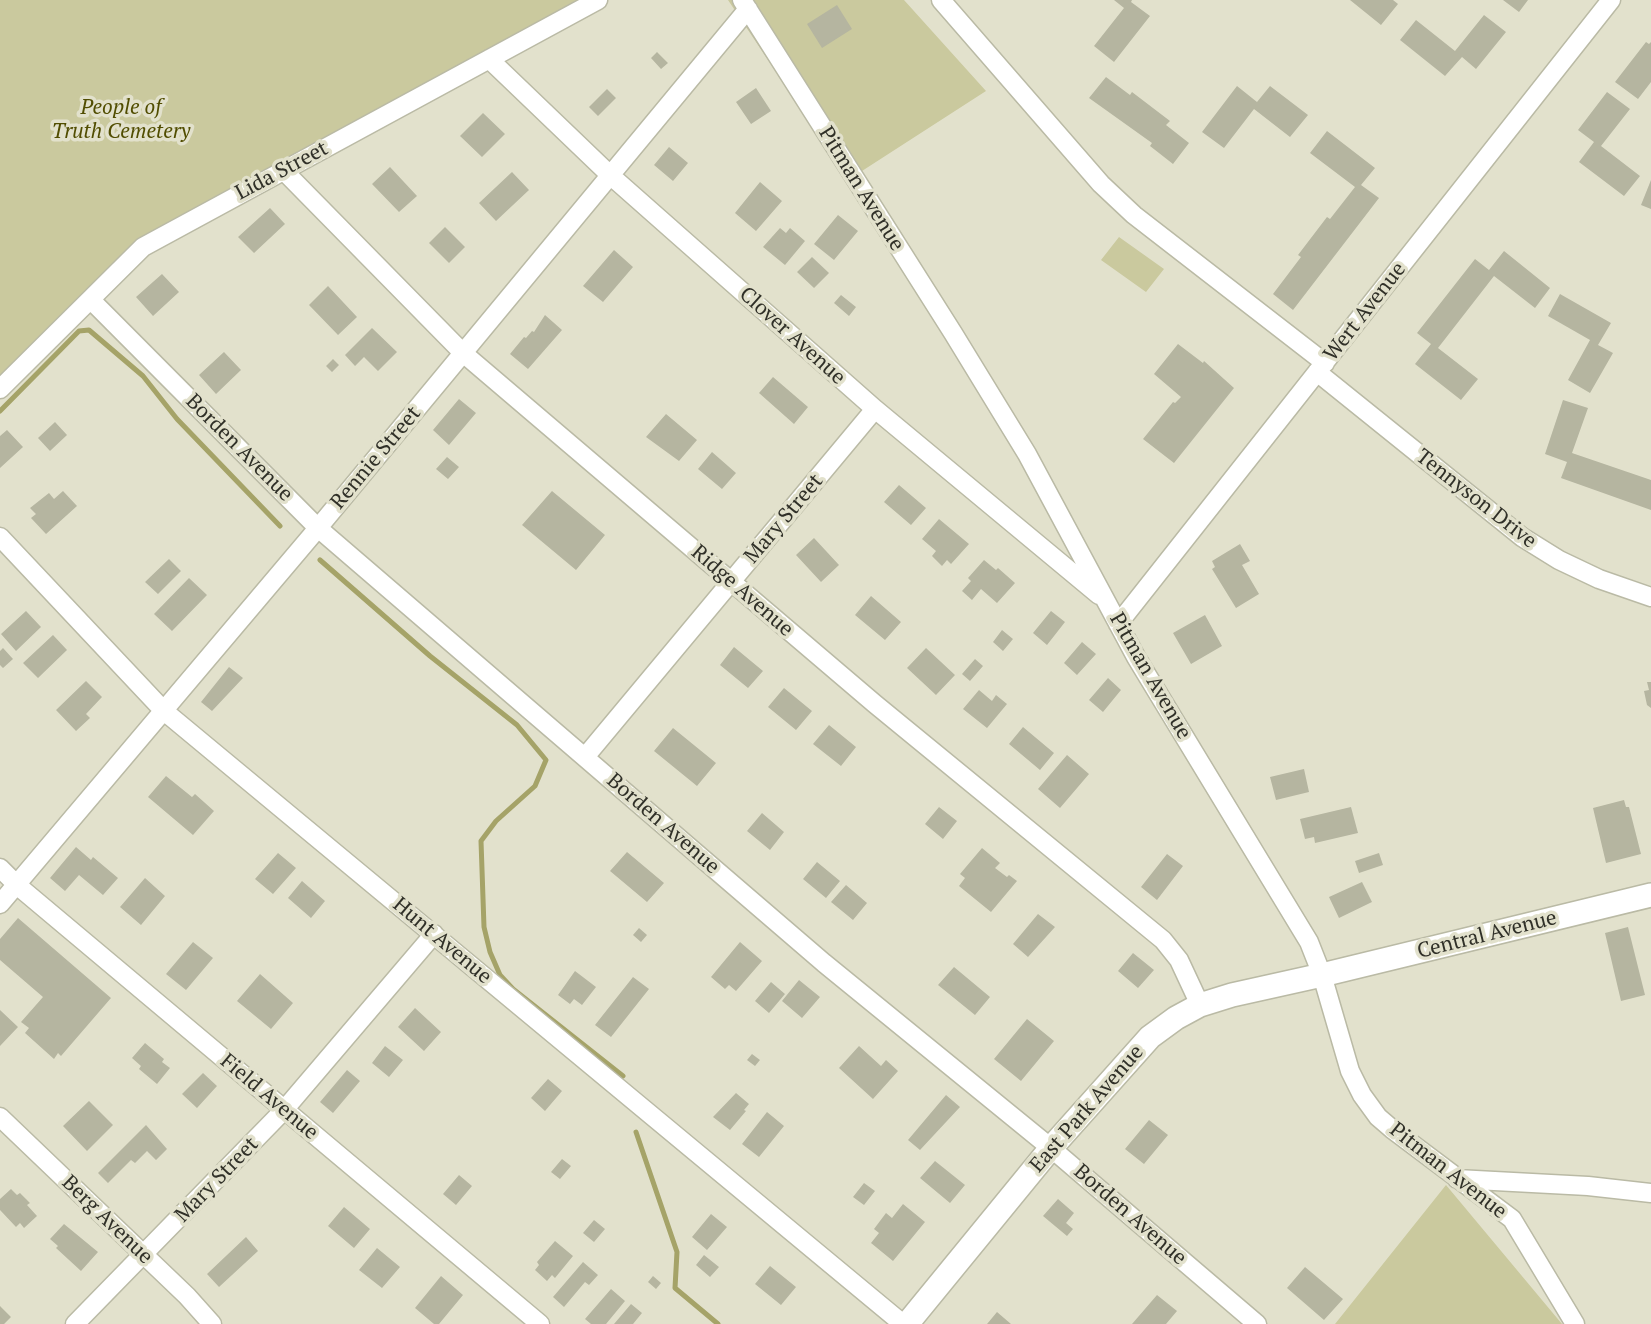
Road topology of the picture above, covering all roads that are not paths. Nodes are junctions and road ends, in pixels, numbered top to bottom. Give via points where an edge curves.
1 (598, 0) edge
2 (941, 0) edge
3 (1611, 0) edge
4 (745, 5) edge
5 (489, 59) junction
6 (284, 171) junction
7 (610, 175) junction
8 (92, 300) junction
9 (463, 353) junction
10 (1321, 368) junction
11 (0, 389) edge
12 (875, 409) junction
13 (318, 528) junction
14 (0, 537) edge
15 (731, 582) junction
16 (1651, 597) edge
17 (1106, 601) junction
18 (1118, 624) junction
19 (164, 711) junction
20 (585, 757) junction
21 (0, 867) edge
22 (18, 886) junction
23 (1651, 895) edge
24 (0, 905) edge
25 (434, 934) junction
26 (1322, 975) junction
27 (1200, 1005) junction
28 (284, 1110) junction
29 (0, 1117) edge
30 (1051, 1148) junction
31 (1457, 1179) junction
32 (1651, 1193) edge
33 (144, 1256) junction
34 (75, 1324) edge
35 (212, 1324) edge
36 (540, 1324) edge
37 (905, 1324) edge
38 (1257, 1324) edge
39 (1575, 1324) edge

1 - 5 street, Lida Street
2 - 10 street, Tennyson Drive via 1101,184
3 - 10 street, Wert Avenue
4 - 7 street, Rennie Street
4 - 17 street, Pitman Avenue via 1007,421
5 - 6 street, Lida Street
5 - 7 street, Clover Avenue
6 - 8 street, Lida Street via 143,247
6 - 9 street, Ridge Avenue
7 - 9 street, Rennie Street
7 - 12 street, Clover Avenue
8 - 11 street, Lida Street
8 - 13 street, Borden Avenue
9 - 13 street, Rennie Street
9 - 15 street, Ridge Avenue
10 - 16 street, Tennyson Drive via 1522,537 1599,579
10 - 18 street, Wert Avenue
12 - 15 street, Mary Street
12 - 17 street, Clover Avenue
13 - 19 street, Rennie Street
13 - 20 street, Borden Avenue
14 - 19 street, Hunt Avenue
15 - 20 street, Mary Street
15 - 27 street, Ridge Avenue via 1163,940 1179,960
17 - 18 street, Pitman Avenue
18 - 26 street, Pitman Avenue via 1309,942
19 - 22 street, Rennie Street
19 - 25 street, Hunt Avenue
20 - 30 street, Borden Avenue
21 - 22 street, Field Avenue
22 - 24 street, Rennie Street
22 - 28 street, Field Avenue
23 - 26 street, Central Avenue
25 - 28 street, Mary Street
25 - 37 street, Hunt Avenue
26 - 27 street, East Park Avenue
26 - 31 street, Pitman Avenue via 1350,1071 1362,1095 1392,1129
27 - 30 street, East Park Avenue via 1150,1037
28 - 33 street, Mary Street
28 - 36 street, Field Avenue
29 - 33 street, Berg Avenue
30 - 37 street, East Park Avenue
30 - 38 street, Borden Avenue
31 - 32 street
31 - 39 street, Pitman Avenue via 1511,1219
33 - 34 street, Mary Street
33 - 35 street, Berg Avenue

